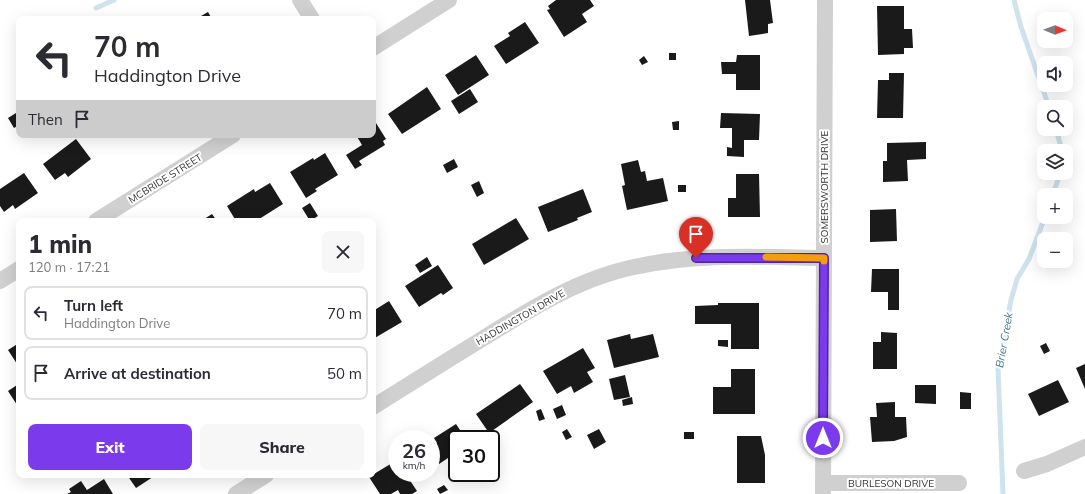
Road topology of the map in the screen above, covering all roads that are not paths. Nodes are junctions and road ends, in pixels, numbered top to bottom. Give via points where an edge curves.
1 (300, 0) edge
2 (449, 0) edge
3 (825, 0) edge
4 (310, 16) edge
5 (376, 46) edge
6 (228, 138) edge
7 (101, 218) edge
8 (824, 258) junction
9 (16, 271) edge
10 (0, 281) edge
11 (376, 405) edge
12 (1085, 447) edge
13 (1024, 471) dead end
14 (261, 478) edge
15 (959, 483) dead end
16 (823, 489) edge
17 (236, 494) edge

1 - 4 street
2 - 5 street
3 - 8 street, SOMERSWORTH DRIVE
6 - 7 street, MCBRIDE STREET
8 - 11 street, HADDINGTON DRIVE via 710,257 668,260 602,276 560,293 515,318
8 - 16 street, SOMERSWORTH DRIVE
9 - 10 street
12 - 13 street
14 - 17 street
15 - 16 street, BURLESON DRIVE

